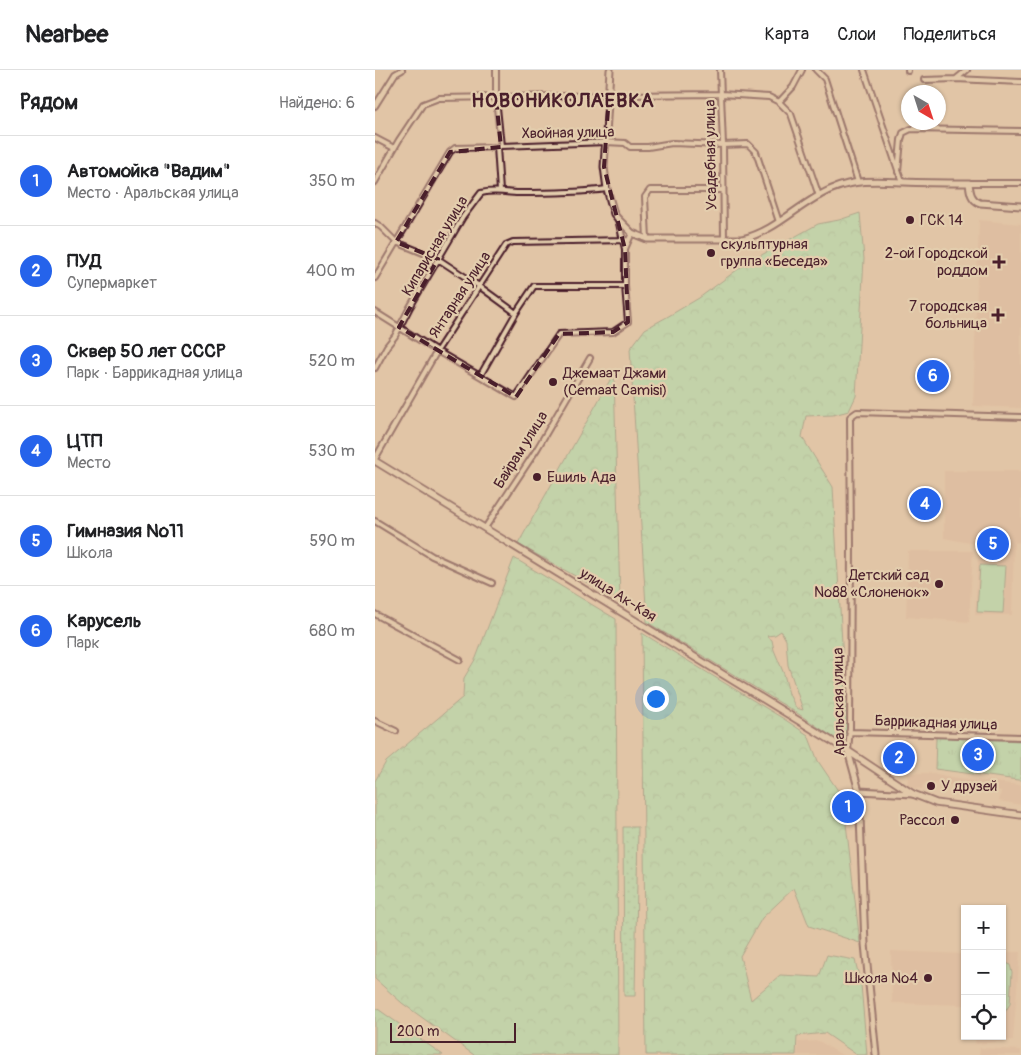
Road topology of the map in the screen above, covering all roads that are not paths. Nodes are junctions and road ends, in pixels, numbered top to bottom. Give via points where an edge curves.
1 (402, 70) edge
2 (496, 70) edge
3 (610, 70) edge
4 (720, 70) edge
5 (802, 70) edge
6 (816, 70) edge
7 (864, 70) edge
8 (967, 70) edge
9 (956, 79) junction
10 (924, 80) dead end
11 (1021, 82) edge
12 (721, 94) junction
13 (609, 95) junction
14 (495, 98) junction
15 (779, 102) junction
16 (375, 106) edge
17 (1021, 131) edge
18 (375, 138) edge
19 (606, 142) junction
20 (723, 145) junction
21 (499, 146) junction
22 (394, 148) junction
23 (899, 172) junction
24 (375, 182) edge
25 (858, 182) junction
26 (902, 182) junction
27 (969, 183) junction
28 (1021, 183) edge
29 (607, 189) junction
30 (723, 190) junction
31 (500, 191) junction
32 (819, 196) junction
33 (1021, 206) edge
34 (618, 220) junction
35 (779, 222) junction
36 (375, 223) edge
37 (632, 233) junction
38 (647, 239) junction
39 (724, 239) junction
40 (622, 240) junction
41 (628, 240) junction
42 (396, 242) junction
43 (625, 249) junction
44 (439, 259) junction
45 (375, 278) edge
46 (479, 286) junction
47 (625, 286) junction
48 (375, 312) edge
49 (516, 313) junction
50 (399, 327) junction
51 (437, 351) junction
52 (590, 358) dead end
53 (375, 368) edge
54 (480, 376) junction
55 (1021, 417) edge
56 (375, 460) edge
57 (375, 520) edge
58 (485, 528) junction
59 (492, 583) dead end
60 (375, 614) edge
61 (460, 660) dead end
62 (375, 721) edge
63 (396, 731) dead end
64 (849, 732) junction
65 (1021, 737) edge
66 (848, 751) junction
67 (859, 791) junction
68 (913, 794) junction
69 (1021, 815) edge
70 (876, 1055) edge

1 - 16 street via 395,74
2 - 14 street
3 - 13 street
4 - 12 street, Усадебная улица
5 - 15 street via 793,87
6 - 25 street via 825,79
7 - 23 street
8 - 9 street
9 - 10 street
9 - 11 street
12 - 13 street
12 - 15 street via 769,97
12 - 20 street, Усадебная улица
13 - 14 street
13 - 19 street
14 - 21 street
14 - 22 street via 439,98 423,104
15 - 32 street via 791,114
17 - 23 street via 911,129 903,133 901,140
18 - 22 street
19 - 20 street, Хвойная улица via 625,143 630,147 672,143
19 - 21 street, Хвойная улица
19 - 29 street via 604,167
20 - 30 street, Усадебная улица
20 - 35 street, Хвойная улица via 748,144 757,152
21 - 31 street
21 - 42 street, Хвойная улица via 455,148 450,152
22 - 24 street
23 - 26 street
25 - 26 street
25 - 32 street
26 - 27 street
27 - 28 street
27 - 33 street via 975,202
29 - 31 street, Кипарисная улица
29 - 34 street
30 - 38 street via 650,190 645,198
30 - 39 street, Усадебная улица
31 - 44 street, Кипарисная улица via 481,193
32 - 35 street
34 - 37 street
34 - 40 street
35 - 39 street via 750,237
36 - 42 street
37 - 38 street
37 - 41 street
38 - 39 street
40 - 41 street
40 - 43 street
40 - 46 street, Янтарная улица via 513,242 506,245
41 - 43 street
42 - 44 street
42 - 45 street, Хвойная улица
43 - 47 street
44 - 46 street
44 - 50 street, Кипарисная улица
46 - 49 street
46 - 51 street, Янтарная улица
47 - 49 street via 535,286
47 - 54 street via 628,322 613,332 559,334 516,398
48 - 50 street
49 - 54 street
50 - 51 street
50 - 53 street, Кипарисная улица
51 - 54 street
51 - 56 street, Янтарная улица
52 - 58 street, Байрам улица via 537,449
55 - 64 street, Аральская улица via 857,412 850,417
56 - 58 main road, улица Ак-Кая
57 - 59 street via 432,556
58 - 66 main road, улица Ак-Кая
60 - 61 street
62 - 63 street
64 - 65 street, Баррикадная улица
64 - 66 street, Аральская улица
66 - 67 street, Аральская улица
66 - 68 main road, улица Ак-Кая
67 - 68 street
67 - 70 street, Аральская улица via 865,944
68 - 69 main road, улица Ак-Кая via 936,803

